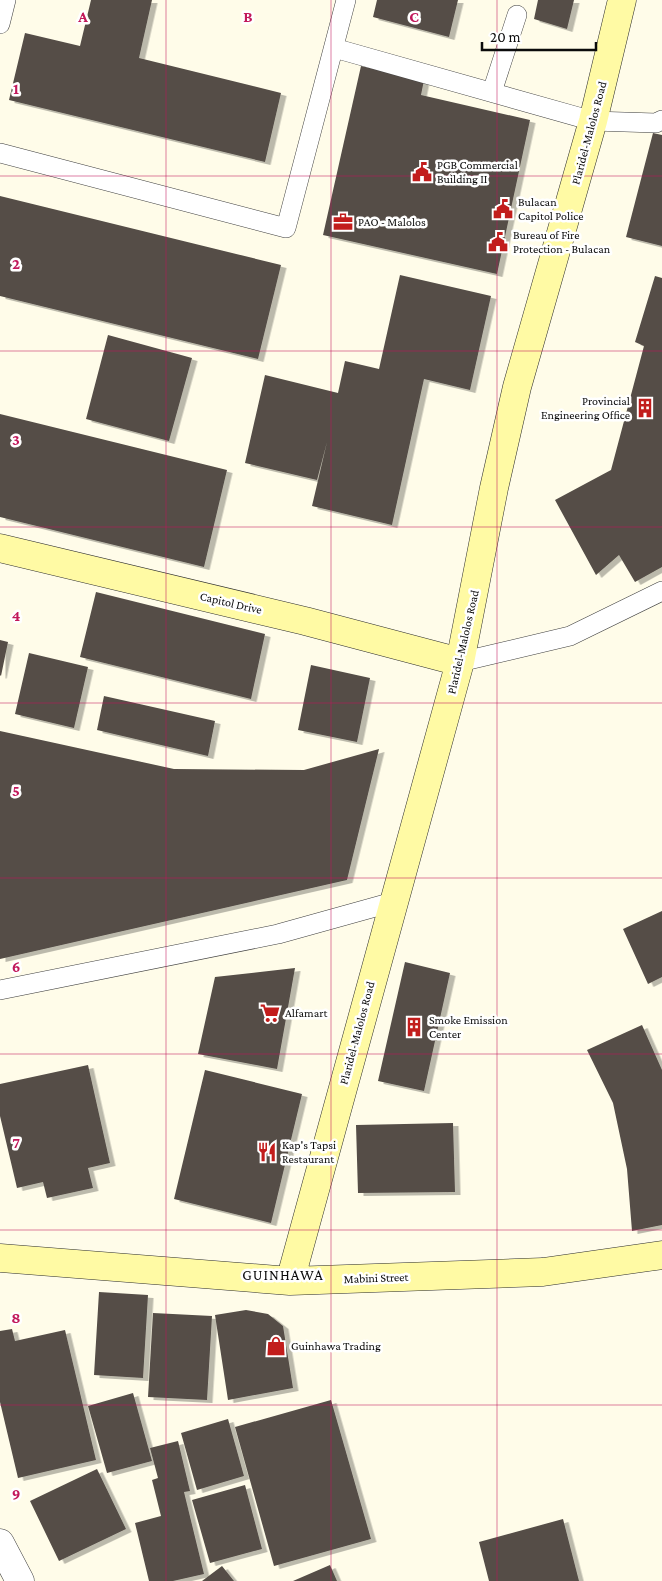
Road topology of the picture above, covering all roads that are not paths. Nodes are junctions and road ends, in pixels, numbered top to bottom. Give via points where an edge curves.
1 (6, 0) edge
2 (346, 0) edge
3 (622, 0) edge
4 (517, 15) dead end
5 (0, 24) edge
6 (334, 48) junction
7 (492, 92) junction
8 (662, 120) edge
9 (593, 121) junction
10 (0, 153) edge
11 (0, 548) edge
12 (662, 591) edge
13 (460, 662) junction
14 (394, 902) junction
15 (0, 990) edge
16 (662, 1255) edge
17 (0, 1258) edge
18 (290, 1281) junction
19 (0, 1543) edge
20 (20, 1581) edge

1 - 5 lane
2 - 6 lane
3 - 9 street, Plaridel-Malolos Road
4 - 7 lane
6 - 7 lane
6 - 10 lane via 286,228
7 - 9 lane
8 - 9 lane via 656,123
9 - 13 street, Plaridel-Malolos Road via 517,387
11 - 13 street, Capitol Drive via 305,621
12 - 13 lane via 570,636
13 - 14 street, Plaridel-Malolos Road
14 - 15 lane via 278,934
14 - 18 street, Plaridel-Malolos Road
16 - 18 street, Mabini Street via 542,1272
17 - 18 street, Mabini Street
19 - 20 street

